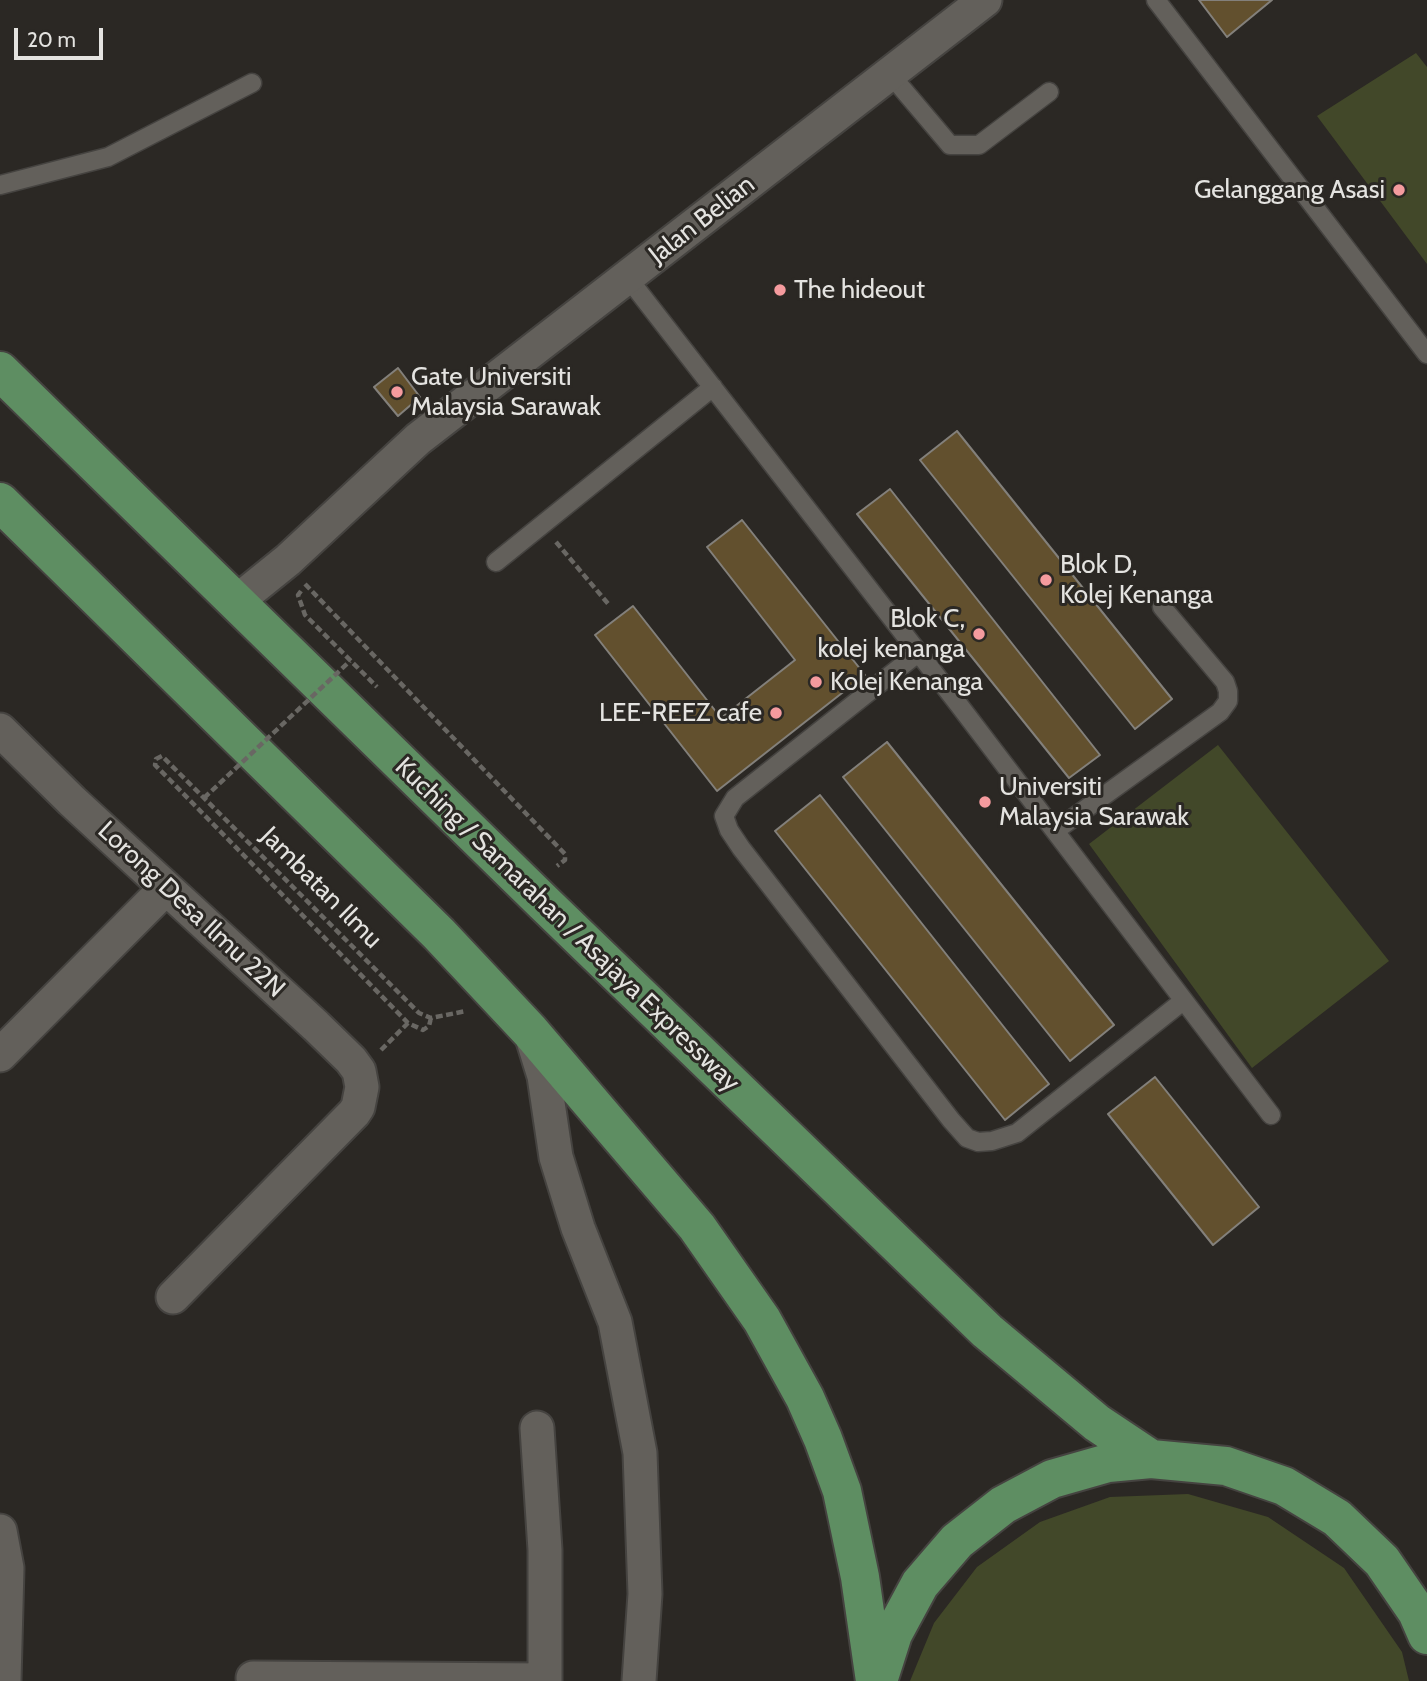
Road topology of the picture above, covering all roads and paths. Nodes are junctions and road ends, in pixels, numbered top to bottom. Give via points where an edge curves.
1 (985, 0) edge
2 (1156, 0) edge
3 (890, 74) junction
4 (252, 83) dead end
5 (1049, 92) dead end
6 (0, 185) edge
7 (628, 278) junction
8 (1427, 354) edge
9 (0, 371) edge
10 (713, 387) junction
11 (0, 502) edge
12 (542, 525) junction
13 (496, 562) dead end
14 (297, 573) junction
15 (236, 602) junction
16 (610, 606) dead end
17 (1162, 607) dead end
18 (918, 653) junction
19 (0, 730) edge
20 (204, 797) junction
21 (1055, 831) junction
22 (557, 866) dead end
23 (166, 888) junction
24 (1183, 1001) junction
25 (410, 1006) dead end
26 (431, 1018) dead end
27 (530, 1031) junction
28 (0, 1055) edge
29 (1271, 1115) dead end
30 (173, 1297) dead end
31 (537, 1428) dead end
32 (1151, 1459) junction
33 (0, 1531) edge
34 (1427, 1635) edge
35 (254, 1678) dead end
36 (545, 1680) edge
37 (4, 1681) edge
38 (639, 1681) edge
39 (876, 1681) edge

1 - 3 street, Jalan Belian
2 - 8 lane
3 - 5 lane via 950,145 979,145
3 - 7 street, Jalan Belian
4 - 6 lane via 108,157
7 - 10 lane
7 - 14 street, Jalan Belian via 418,439
9 - 15 highway, Kuching / Samarahan / Asajaya Expressway
10 - 12 lane
10 - 18 lane
11 - 27 highway, Kuching / Samarahan / Asajaya Expressway via 429,925
12 - 13 lane
12 - 16 path
14 - 15 street, Jalan Belian
14 - 20 path, bridge via 305,615 350,661
14 - 22 path via 565,854
15 - 32 highway, Kuching / Samarahan / Asajaya Expressway via 987,1331 1097,1423
17 - 21 lane via 1225,682 1228,701 1220,712
18 - 21 lane
18 - 24 lane via 735,798 724,816 741,848 951,1120 978,1142 1017,1133
19 - 23 street, Lorong Desa Ilmu 22N
20 - 25 path, Jambatan Ilmu
20 - 26 path, Jambatan Ilmu via 162,756 156,759 155,765 408,1023 423,1030
21 - 24 lane
23 - 28 street
23 - 30 street, Lorong Desa Ilmu 22N via 351,1060 361,1082 354,1113
24 - 29 lane
27 - 38 street via 544,1076 556,1157 615,1322 640,1453 645,1594
27 - 39 highway, Kuching / Samarahan / Asajaya Expressway via 697,1227 762,1320 805,1398 842,1491
31 - 36 street via 545,1550
32 - 34 highway, Kuching / Samarahan / Asajaya Expressway via 1226,1466 1284,1486 1337,1518 1382,1561
32 - 39 highway, Kuching / Samarahan / Asajaya Expressway via 1108,1463 1052,1479 1003,1505 957,1541 920,1584 893,1634
33 - 37 street via 7,1568
35 - 36 street

